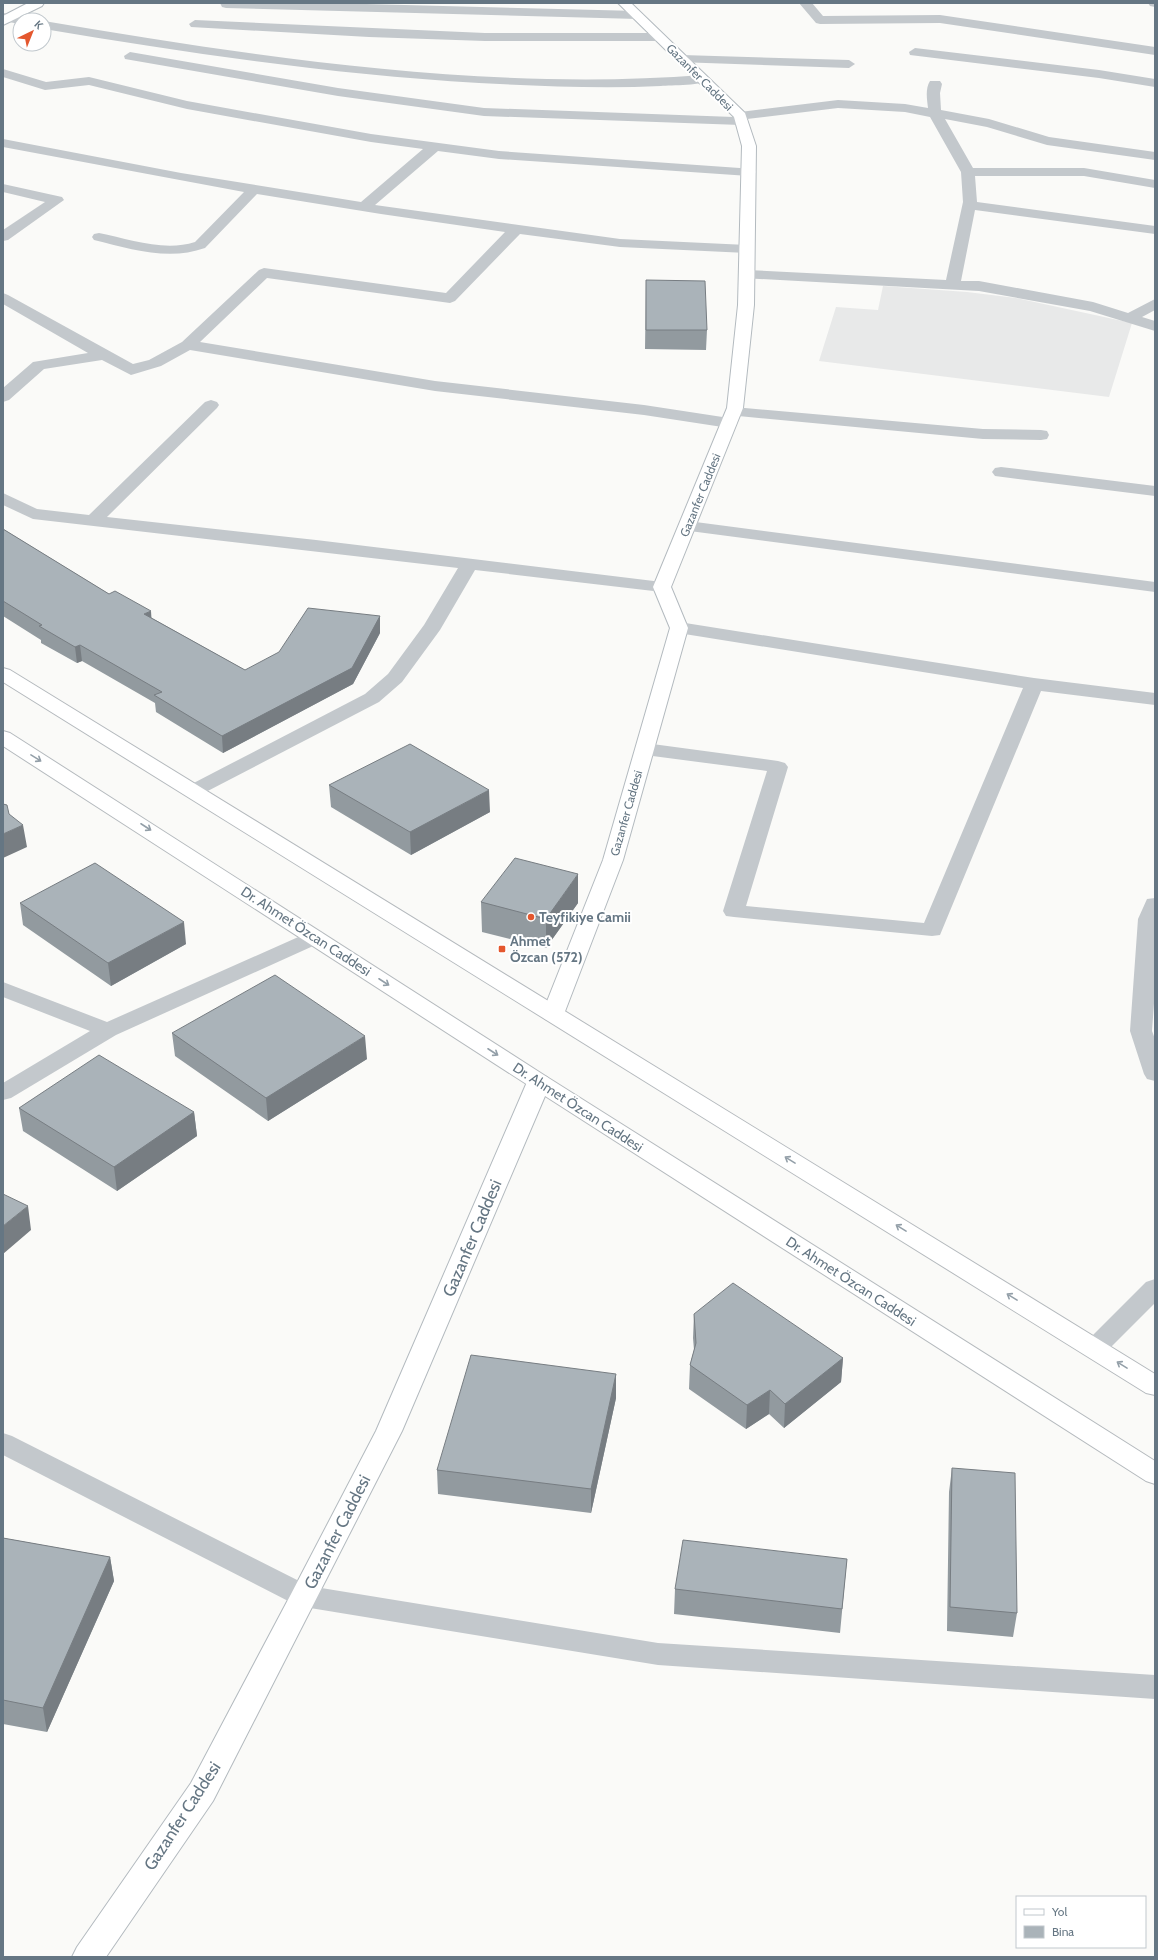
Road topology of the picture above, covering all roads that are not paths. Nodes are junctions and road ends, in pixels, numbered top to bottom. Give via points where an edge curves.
1 (38, 3) edge
2 (227, 3) edge
3 (624, 3) edge
4 (805, 3) edge
5 (949, 8) dead end
6 (638, 16) junction
7 (8, 19) edge
8 (940, 19) junction
9 (195, 24) dead end
10 (52, 26) edge
11 (660, 37) junction
12 (1155, 51) edge
13 (915, 52) dead end
14 (130, 56) dead end
15 (682, 59) junction
16 (849, 64) dead end
17 (3, 73) edge
18 (703, 80) junction
19 (935, 84) dead end
20 (1155, 84) edge
21 (935, 113) junction
22 (740, 119) junction
23 (6, 146) edge
24 (434, 147) junction
25 (1155, 156) edge
26 (749, 172) junction
27 (968, 172) junction
28 (1155, 184) edge
29 (3, 188) edge
30 (254, 189) junction
31 (970, 205) junction
32 (364, 207) junction
33 (516, 229) junction
34 (1155, 230) edge
35 (3, 237) edge
36 (99, 237) dead end
37 (747, 249) junction
38 (747, 275) junction
39 (952, 285) junction
40 (3, 298) edge
41 (1155, 304) edge
42 (1131, 317) junction
43 (1155, 326) edge
44 (188, 345) junction
45 (103, 354) junction
46 (3, 397) edge
47 (211, 405) dead end
48 (732, 418) junction
49 (1041, 435) dead end
50 (1001, 472) dead end
51 (1155, 491) edge
52 (3, 498) edge
53 (94, 520) junction
54 (688, 526) junction
55 (469, 564) junction
56 (662, 587) junction
57 (1155, 587) edge
58 (679, 628) junction
59 (3, 674) edge
60 (1034, 684) junction
61 (1155, 699) edge
62 (3, 737) edge
63 (644, 749) junction
64 (193, 791) junction
65 (1155, 904) edge
66 (314, 936) junction
67 (3, 989) edge
68 (553, 1014) junction
69 (108, 1030) junction
70 (1155, 1074) edge
71 (539, 1082) junction
72 (3, 1093) edge
73 (1155, 1288) edge
74 (1095, 1348) junction
75 (1155, 1386) edge
76 (3, 1443) edge
77 (1155, 1474) edge
78 (304, 1596) junction
79 (1155, 1687) edge
80 (88, 1957) edge

1 - 7 street
2 - 6 street
3 - 6 street, Gazanfer Caddesi
4 - 8 street via 820,20
5 - 8 street
6 - 11 street, Gazanfer Caddesi
8 - 12 street
9 - 11 street via 453,36 607,39
10 - 18 street via 138,42 352,70 586,84
11 - 15 street, Gazanfer Caddesi
13 - 20 street via 1098,74
14 - 22 street via 338,92 484,112
15 - 16 street
15 - 18 street, Gazanfer Caddesi
17 - 24 street via 45,86 89,81 187,105
18 - 22 street, Gazanfer Caddesi
19 - 21 street
21 - 22 street via 905,108 838,104
21 - 25 street via 990,123 1047,141
21 - 27 street
22 - 26 street, Gazanfer Caddesi via 749,146
23 - 30 street
24 - 26 street via 499,155
24 - 32 street
26 - 37 street, Gazanfer Caddesi
27 - 28 street via 1084,172
27 - 31 street
29 - 35 street via 57,200
30 - 32 street
30 - 36 street via 200,245 194,248 162,249
31 - 34 street
31 - 39 street
32 - 33 street
33 - 37 street via 620,243
33 - 44 street via 450,298 264,273
37 - 38 street, Gazanfer Caddesi
38 - 39 street
38 - 48 street, Gazanfer Caddesi via 746,305
39 - 42 street via 995,289 1093,307
40 - 45 street
41 - 42 street
42 - 43 street
44 - 45 street via 155,363 131,370
44 - 48 street via 435,386
45 - 46 street via 39,365
47 - 53 street
48 - 49 street via 983,434
48 - 54 street, Gazanfer Caddesi
50 - 51 street
52 - 53 street via 34,514
53 - 55 street
54 - 56 street, Gazanfer Caddesi
54 - 57 street
55 - 56 street
55 - 64 street via 408,661 395,678 372,698
56 - 58 street
58 - 60 street
58 - 63 street, Gazanfer Caddesi
59 - 64 street
60 - 61 street
60 - 63 street via 932,930 734,911 778,766
62 -> 66 street, Dr. Ahmet Özcan Caddesi
63 - 68 street, Gazanfer Caddesi via 613,860
64 - 68 street
65 - 70 street via 1149,919 1141,1031
66 - 69 street
66 -> 71 street, Dr. Ahmet Özcan Caddesi
67 - 69 street
74 -> 68 street
69 - 72 street
71 - 77 street, Dr. Ahmet Özcan Caddesi
71 - 78 street, Gazanfer Caddesi via 389,1432
73 - 74 street
75 -> 74 street
76 - 78 street
78 - 79 street via 658,1654
78 - 80 street, Gazanfer Caddesi via 202,1792

